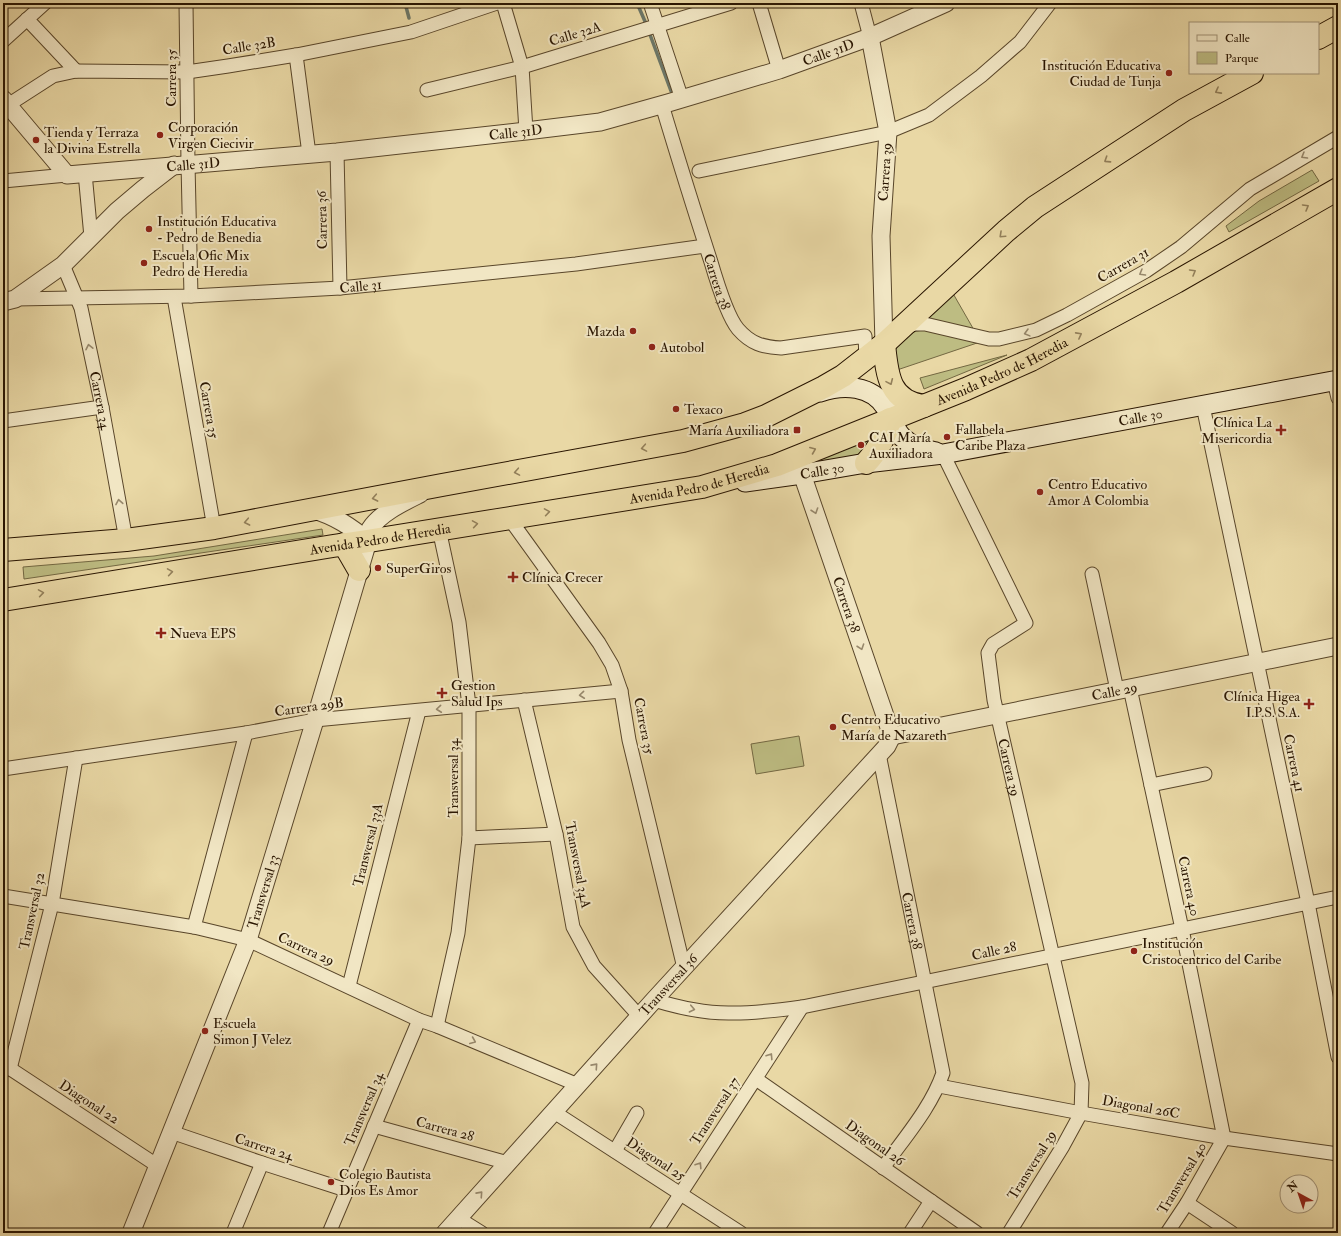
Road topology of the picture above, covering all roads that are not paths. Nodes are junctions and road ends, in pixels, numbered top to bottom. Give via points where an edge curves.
1 (45, 3) edge
2 (186, 3) edge
3 (497, 3) edge
4 (503, 3) edge
5 (650, 3) edge
6 (731, 3) edge
7 (759, 3) edge
8 (860, 3) edge
9 (946, 3) edge
10 (1050, 3) edge
11 (27, 19) junction
12 (652, 27) junction
13 (1338, 27) edge
14 (870, 37) junction
15 (1319, 37) edge
16 (3, 41) edge
17 (296, 55) junction
18 (522, 67) junction
19 (779, 70) junction
20 (76, 71) junction
21 (187, 72) junction
22 (1250, 74) edge
23 (427, 90) dead end
24 (682, 99) junction
25 (6, 102) edge
26 (662, 105) junction
27 (526, 131) junction
28 (888, 132) junction
29 (1338, 137) edge
30 (336, 152) junction
31 (309, 154) junction
32 (181, 164) junction
33 (699, 171) dead end
34 (85, 173) junction
35 (67, 175) junction
36 (3, 181) edge
37 (1338, 189) edge
38 (91, 237) junction
39 (706, 246) junction
40 (63, 265) junction
41 (340, 288) junction
42 (174, 296) junction
43 (192, 296) junction
44 (77, 298) junction
45 (9, 300) edge
46 (882, 337) junction
47 (1337, 387) edge
48 (796, 401) junction
49 (924, 406) junction
50 (1203, 406) junction
51 (102, 407) junction
52 (890, 419) junction
53 (3, 421) edge
54 (943, 454) junction
55 (866, 463) junction
56 (802, 474) junction
57 (442, 485) junction
58 (702, 487) junction
59 (314, 510) junction
60 (509, 518) junction
61 (214, 528) junction
62 (439, 529) junction
63 (126, 540) junction
64 (368, 541) junction
65 (344, 544) junction
66 (3, 550) edge
67 (359, 570) junction
68 (1092, 574) dead end
69 (3, 600) edge
70 (1338, 646) edge
71 (1256, 662) junction
72 (1124, 689) junction
73 (621, 691) junction
74 (524, 700) junction
75 (468, 706) junction
76 (419, 711) junction
77 (997, 715) junction
78 (315, 720) junction
79 (246, 733) junction
80 (892, 736) junction
81 (879, 754) junction
82 (76, 758) junction
83 (3, 769) edge
84 (1205, 774) dead end
85 (1151, 785) junction
86 (556, 834) junction
87 (469, 838) junction
88 (3, 896) edge
89 (1338, 897) edge
90 (1308, 903) junction
91 (52, 904) junction
92 (194, 927) junction
93 (1182, 929) junction
94 (248, 940) junction
95 (1052, 956) junction
96 (684, 968) junction
97 (925, 982) junction
98 (349, 986) junction
99 (654, 1000) junction
100 (802, 1007) junction
101 (640, 1017) junction
102 (419, 1020) junction
103 (438, 1026) junction
104 (1336, 1041) edge
105 (1338, 1057) edge
106 (6, 1067) edge
107 (756, 1079) junction
108 (578, 1085) junction
109 (939, 1086) junction
110 (554, 1112) junction
111 (638, 1113) dead end
112 (1081, 1113) junction
113 (374, 1126) junction
114 (171, 1132) junction
115 (1224, 1138) junction
116 (615, 1151) junction
117 (1338, 1154) edge
118 (262, 1163) junction
119 (508, 1163) junction
120 (158, 1166) junction
121 (882, 1168) junction
122 (346, 1190) junction
123 (680, 1194) junction
124 (931, 1201) junction
125 (1187, 1203) junction
126 (458, 1218) junction
127 (131, 1233) edge
128 (233, 1233) edge
129 (328, 1233) edge
130 (445, 1233) edge
131 (482, 1233) edge
132 (655, 1233) edge
133 (741, 1233) edge
134 (910, 1233) edge
135 (977, 1233) edge
136 (1009, 1233) edge
137 (1167, 1233) edge
138 (1232, 1233) edge

1 - 11 street
2 - 21 street, Carrera 35
3 - 17 street, Calle 32B via 411,32
4 - 18 street
5 - 12 street
6 - 12 street, Calle 32A
7 - 19 street
8 - 14 street, Carrera 39
9 - 14 street, Calle 31D
10 - 28 street via 1020,42 981,76 929,115
11 - 16 street
11 - 20 street
12 - 18 street, Calle 32A
12 - 24 street
13 - 15 highway
14 - 19 street, Calle 31D
14 - 28 street, Carrera 39
17 - 21 street, Calle 32B
17 - 31 street
18 - 23 street, Calle 32A
18 - 27 street
19 - 24 street, Calle 31D
20 - 21 street, Calle 32B
20 - 25 street, Calle 32B via 53,76
21 - 32 street, Carrera 35
22 -> 46 highway via 1184,110 1035,207
24 - 26 street, Calle 31D
25 - 35 street
26 - 27 street, Calle 31D via 600,122
26 - 39 street, Carrera 38
27 - 30 street, Calle 31D
28 - 33 street
28 - 46 street, Carrera 39 via 881,236
29 -> 46 street, Carrera 31 via 1250,189 1160,262 1036,330 990,339 920,323
30 - 31 street, Calle 31D
30 - 41 street, Carrera 36
31 - 32 street, Calle 31D
32 - 34 street, Calle 31D
32 - 38 street, Calle 31 via 138,193
32 - 43 street, Carrera 35
34 - 35 street, Calle 31D
34 - 38 street
35 - 36 street
49 -> 37 highway, Avenida Pedro de Heredia via 1000,375 1091,328
38 - 40 street, Calle 31
39 - 41 street, Calle 31 via 576,264
39 - 46 street, Carrera 38 via 732,319 738,329 755,344 781,348
40 - 44 street, Carrera 34
40 - 45 street, Calle 31
41 - 43 street, Calle 31
42 - 43 street, Calle 31
42 - 44 street, Calle 31
42 - 61 street, Carrera 35
44 - 45 street, Calle 31
51 -> 44 street, Carrera 34
46 - 48 highway via 866,359 843,376
46 -> 49 highway via 887,376 892,388 905,400
47 - 50 main road, Calle 30
48 - 52 main road, Calle 30 via 828,389 862,389 882,403
48 -> 57 highway via 745,424 696,438
49 - 52 highway, Avenida Pedro de Heredia
50 - 54 main road, Calle 30
50 - 71 street, Carrera 41
51 - 53 street
63 -> 51 street, Carrera 34
52 - 54 main road, Calle 30 via 898,433 910,444
52 - 55 highway via 882,443
58 -> 52 highway, Avenida Pedro de Heredia via 777,465
54 - 55 main road, Calle 30
54 - 77 street, Carrera 39 via 1026,623 993,644 988,653
55 - 56 main road, Calle 30
56 - 58 main road, Calle 30
56 -> 80 street, Carrera 38
57 -> 59 highway
57 - 64 street, Transversal 33 via 402,502 386,514 369,530
60 -> 58 highway, Avenida Pedro de Heredia
59 -> 61 highway
59 - 64 street via 341,521
62 -> 60 highway, Avenida Pedro de Heredia
60 - 73 street, Carrera 35 via 599,643 612,665
61 - 63 highway
62 - 64 highway, Avenida Pedro de Heredia
62 - 75 street, Transversal 34 via 459,622
63 - 66 highway
64 - 65 highway, Avenida Pedro de Heredia
64 - 67 street, Transversal 33
65 - 67 highway
69 -> 65 highway, Avenida Pedro de Heredia
67 - 78 street, Transversal 33
68 - 72 street, Carrera 40
70 - 71 street, Calle 29
71 - 72 street, Calle 29
71 - 90 street, Carrera 41
72 - 77 street, Calle 29
72 - 85 street, Carrera 40
73 -> 74 street, Carrera 29B
73 - 96 street, Carrera 35 via 629,740
74 - 75 street, Carrera 29B
74 - 86 street, Transversal 34A
75 -> 76 street, Carrera 29B
75 - 87 street, Transversal 34
76 - 78 street, Carrera 29B
76 - 98 street, Transversal 33A
77 - 80 street, Calle 29
77 - 95 street, Carrera 39
78 - 79 street, Carrera 29B
78 - 94 street, Transversal 33
79 - 82 street, Carrera 29B
79 - 92 street
80 - 81 street, Transversal 36
81 - 96 street, Transversal 36
81 - 97 street, Carrera 38
82 - 83 street, Carrera 29B
82 - 91 street, Transversal 32
84 - 85 street
85 - 93 street, Carrera 40
86 - 87 street
86 - 101 street, Transversal 34A via 573,927 594,966
87 - 103 street, Transversal 34 via 458,933
88 - 91 street, Carrera 29
89 - 90 street, Calle 28
90 - 93 street, Calle 28
90 - 104 street, Carrera 41
91 - 92 street, Carrera 29
91 - 106 street, Transversal 32
92 - 94 street, Carrera 29
93 - 95 street, Calle 28
93 - 115 street, Carrera 40
94 - 98 street, Carrera 29
94 - 114 street, Transversal 33
95 - 97 street, Calle 28
95 - 112 street, Carrera 39 via 1082,1083
96 - 99 street, Transversal 36
97 - 100 street, Calle 28
97 - 109 street, Carrera 38 via 943,1073
98 - 102 street, Carrera 29
99 -> 100 street, Calle 28 via 698,1011 733,1014
99 - 101 street, Transversal 36
107 -> 100 street, Transversal 37
108 -> 101 street, Transversal 36
102 - 103 street, Carrera 29
102 - 113 street, Transversal 34
103 -> 108 street, Carrera 29
104 - 105 street, Carrera 41
106 - 120 street, Diagonal 22
107 - 121 street, Diagonal 26
123 -> 107 street, Transversal 37
108 - 110 street, Transversal 36
109 - 112 street, Diagonal 26C
109 - 121 street via 932,1100
110 - 116 street, Diagonal 25
110 - 119 street, Transversal 36
111 - 116 street
112 - 115 street, Diagonal 26C
112 - 136 street, Transversal 39
113 - 119 street, Carrera 28
113 - 122 street, Transversal 34
114 - 118 street, Carrera 24
114 - 120 street, Transversal 33
115 - 117 street, Diagonal 26C
115 - 125 street, Transversal 40
116 - 123 street, Diagonal 25
118 - 122 street, Carrera 24
118 - 128 street
126 -> 119 street, Transversal 36
120 - 127 street, Transversal 33
121 - 124 street, Diagonal 26
122 - 129 street, Transversal 34
123 - 132 street, Transversal 37
123 - 133 street, Diagonal 25
124 - 134 street
124 - 135 street, Diagonal 26
125 - 137 street, Transversal 40
125 - 138 street
126 - 130 street, Transversal 36
126 - 131 street

